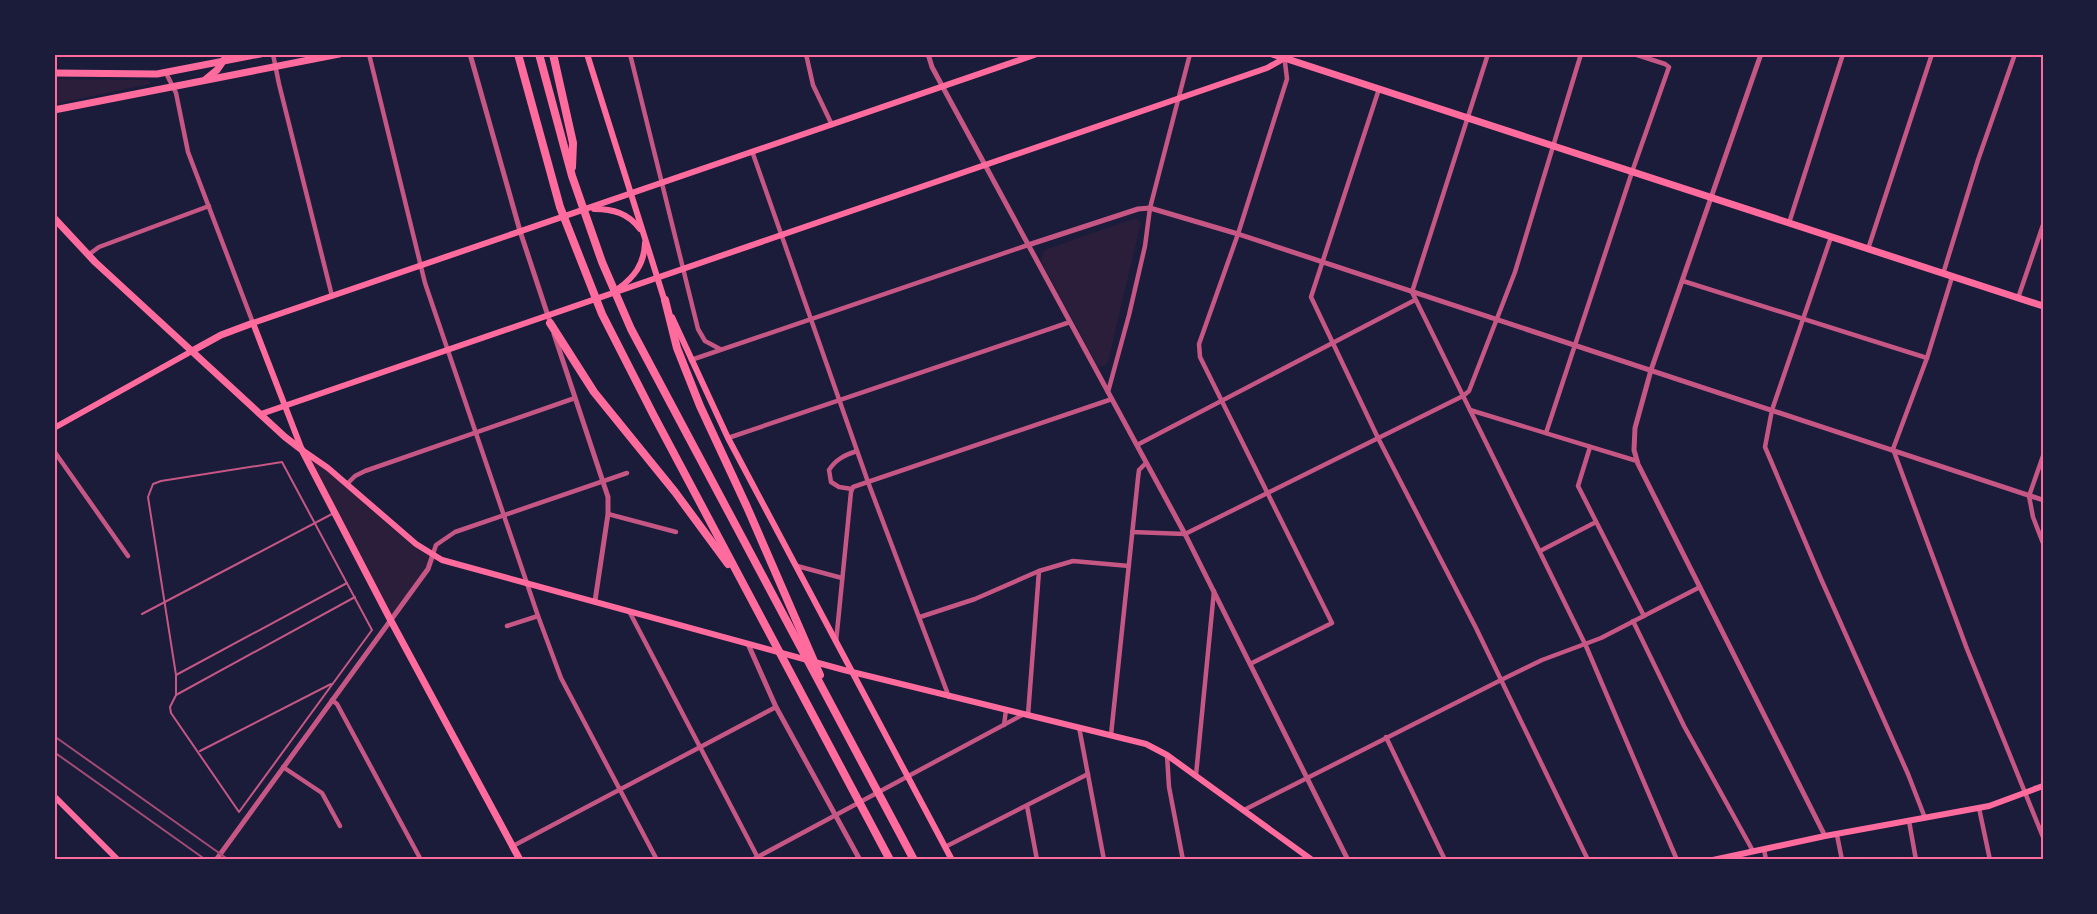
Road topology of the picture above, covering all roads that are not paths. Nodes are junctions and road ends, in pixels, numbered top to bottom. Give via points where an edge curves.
1 (260, 54) edge
2 (273, 54) edge
3 (339, 54) edge
4 (369, 54) edge
5 (470, 54) edge
6 (518, 54) edge
7 (538, 54) edge
8 (553, 54) edge
9 (587, 54) edge
10 (630, 54) edge
11 (806, 54) edge
12 (928, 54) edge
13 (1037, 54) edge
14 (1190, 54) edge
15 (1272, 54) edge
16 (1488, 54) edge
17 (1581, 54) edge
18 (1634, 54) edge
19 (1761, 54) edge
20 (1843, 54) edge
21 (1932, 54) edge
22 (2015, 54) edge
23 (1284, 56) edge
24 (226, 58) edge
25 (272, 68) junction
26 (166, 73) junction
27 (54, 74) edge
28 (201, 82) junction
29 (942, 86) junction
30 (174, 87) junction
31 (1379, 89) junction
32 (1179, 98) junction
33 (54, 110) edge
34 (1467, 118) junction
35 (832, 125) junction
36 (1553, 146) junction
37 (752, 151) junction
38 (985, 166) junction
39 (1632, 172) junction
40 (572, 177) junction
41 (662, 183) junction
42 (630, 193) junction
43 (1711, 198) junction
44 (209, 206) junction
45 (1150, 208) junction
46 (587, 209) junction
47 (54, 218) edge
48 (1789, 223) junction
49 (2043, 225) edge
50 (520, 231) junction
51 (1238, 234) junction
52 (781, 235) junction
53 (644, 236) junction
54 (1831, 237) junction
55 (1028, 245) junction
56 (1869, 249) junction
57 (88, 255) junction
58 (1322, 262) junction
59 (420, 266) junction
60 (682, 269) junction
61 (1943, 274) junction
62 (657, 277) junction
63 (1952, 277) junction
64 (1683, 281) junction
65 (1412, 292) junction
66 (611, 293) junction
67 (332, 296) junction
68 (2018, 298) junction
69 (665, 300) junction
70 (1415, 300) junction
71 (2043, 306) edge
72 (811, 318) junction
73 (549, 319) junction
74 (1804, 319) junction
75 (1497, 320) junction
76 (1070, 322) junction
77 (253, 323) junction
78 (1332, 344) junction
79 (1575, 345) junction
80 (720, 349) junction
81 (447, 350) junction
82 (192, 351) junction
83 (1927, 358) junction
84 (691, 360) junction
85 (1651, 370) junction
86 (1108, 392) junction
87 (1463, 396) junction
88 (575, 398) junction
89 (1112, 399) junction
90 (839, 401) junction
91 (1221, 402) junction
92 (284, 406) junction
93 (1470, 410) junction
94 (1772, 410) junction
95 (261, 414) junction
96 (54, 428) edge
97 (476, 433) junction
98 (1546, 433) junction
99 (728, 438) junction
100 (1378, 438) junction
101 (1137, 445) junction
102 (1590, 447) junction
103 (1893, 449) junction
104 (302, 450) junction
105 (54, 451) edge
106 (857, 451) junction
107 (2043, 456) edge
108 (1637, 461) junction
109 (1146, 463) junction
110 (627, 473) dead end
111 (604, 481) junction
112 (868, 482) junction
113 (347, 484) junction
114 (852, 489) junction
115 (1268, 492) junction
116 (2029, 496) junction
117 (2043, 500) edge
118 (334, 513) junction
119 (608, 514) junction
120 (504, 515) junction
121 (1596, 522) junction
122 (315, 523) junction
123 (676, 532) dead end
124 (1132, 532) junction
125 (1185, 534) junction
126 (2043, 543) edge
127 (1540, 551) junction
128 (433, 554) junction
129 (128, 556) dead end
130 (1129, 566) junction
131 (797, 567) junction
132 (1039, 571) junction
133 (842, 578) junction
134 (347, 583) junction
135 (527, 583) junction
136 (1700, 587) junction
137 (746, 589) junction
138 (1214, 591) junction
139 (355, 597) junction
140 (165, 602) junction
141 (595, 602) junction
142 (628, 611) junction
143 (142, 615) dead end
144 (538, 616) junction
145 (1644, 616) junction
146 (920, 617) junction
147 (390, 619) junction
148 (1633, 621) junction
149 (507, 626) dead end
150 (836, 642) junction
151 (748, 644) junction
152 (1585, 644) junction
153 (1250, 664) junction
154 (847, 671) junction
155 (176, 675) junction
156 (1500, 680) junction
157 (334, 683) junction
158 (176, 695) junction
159 (949, 697) junction
160 (332, 700) junction
161 (776, 707) junction
162 (1006, 710) junction
163 (1026, 714) junction
164 (1004, 725) junction
165 (1079, 727) junction
166 (844, 730) junction
167 (1111, 735) junction
168 (1386, 737) junction
169 (699, 748) junction
170 (199, 751) junction
171 (1167, 754) junction
172 (284, 767) junction
173 (1088, 774) junction
174 (1196, 775) junction
175 (907, 777) junction
176 (1306, 777) junction
177 (2043, 786) edge
178 (620, 790) junction
179 (2024, 794) junction
180 (54, 796) edge
181 (1027, 806) junction
182 (1979, 808) junction
183 (1244, 810) junction
184 (836, 815) junction
185 (1925, 818) junction
186 (1909, 821) junction
187 (340, 826) dead end
188 (1837, 835) junction
189 (1825, 836) junction
190 (2043, 837) edge
191 (513, 846) junction
192 (945, 847) junction
193 (1764, 849) junction
194 (1754, 851) junction
195 (756, 859) edge
196 (118, 860) edge
197 (216, 860) edge
198 (421, 860) edge
199 (520, 860) edge
200 (657, 860) edge
201 (860, 860) edge
202 (890, 860) edge
203 (914, 860) edge
204 (952, 860) edge
205 (1037, 860) edge
206 (1104, 860) edge
207 (1183, 860) edge
208 (1312, 860) edge
209 (1348, 860) edge
210 (1445, 860) edge
211 (1588, 860) edge
212 (1677, 860) edge
213 (1713, 860) edge
214 (1764, 860) edge
215 (1842, 860) edge
216 (1916, 860) edge
217 (1990, 860) edge

1 - 24 main road
2 - 25 street
3 - 25 main road
4 - 59 street
5 - 50 street
6 - 137 highway via 554,186 591,288 627,365
7 - 40 highway
8 - 40 highway via 573,142
9 - 42 main road
10 - 41 street
11 - 35 street via 813,85
12 - 29 street
13 - 29 main road
14 - 32 street
15 - 23 main road
16 - 34 street
17 - 36 street
18 - 39 street via 1669,67
19 - 43 street
20 - 48 street
21 - 56 street
22 - 61 street
23 - 31 main road
23 - 32 main road via 1267,68
23 - 51 street via 1287,79
24 - 26 main road
24 - 28 main road via 218,70
25 - 28 main road
25 - 67 street
26 - 27 main road
26 - 30 street
28 - 30 main road
29 - 35 main road
29 - 38 street
30 - 33 main road
30 - 44 street via 188,152
31 - 34 main road
31 - 58 street
32 - 38 main road
32 - 45 street
34 - 36 main road
34 - 65 street
35 - 37 main road
36 - 39 main road
36 - 75 street
37 - 41 main road
37 - 52 street
38 - 52 main road
38 - 55 street
39 - 43 main road
39 - 79 street
40 - 166 highway via 602,262 636,339
41 - 42 main road
41 - 60 street
42 - 46 main road
42 - 53 main road
43 - 48 main road
43 - 64 street
44 - 57 street via 99,247
44 - 77 street
45 - 51 street
45 - 55 street
45 - 86 street via 1145,246
46 - 50 main road
46 - 53 main road via 616,211 632,220
47 - 57 main road
48 - 54 main road
49 - 68 street
50 - 59 main road
50 - 73 street
51 - 58 street
51 - 91 street via 1199,344 1200,357
52 - 60 main road
52 - 72 street
53 - 62 main road
53 - 66 main road via 644,254 638,270
54 - 56 main road
54 - 74 street
55 - 72 street
55 - 76 street
56 - 61 main road
57 - 82 main road
58 - 65 street
58 - 78 street via 1311,297
59 - 67 main road
59 - 81 street
60 - 62 main road
60 - 80 street via 701,337
61 - 63 main road
62 - 66 main road
62 - 69 main road
63 - 68 main road
63 - 83 street
64 - 74 street
64 - 85 street
65 - 70 street
65 - 75 street
66 - 73 main road
67 - 77 main road
68 - 71 main road
69 - 84 main road
69 - 166 highway via 677,348 700,406
70 - 78 street
70 - 87 street
72 - 80 street
72 - 90 street
73 - 81 main road
73 - 88 street
73 - 137 highway via 594,392 675,492
74 - 83 street
74 - 94 street
75 - 79 street
75 - 87 street via 1474,381
76 - 86 street
76 - 90 street
77 - 82 main road
77 - 92 main road
78 - 91 street
78 - 100 street
79 - 85 street
79 - 98 street
80 - 84 street
81 - 92 main road
81 - 97 street
82 - 95 main road
82 - 96 main road
83 - 103 street
84 - 99 main road
85 - 94 street
85 - 108 street via 1635,428
86 - 89 street
87 - 93 street
87 - 100 street
88 - 97 street
88 - 111 street
89 - 101 street
89 - 112 street
90 - 99 street
90 - 106 street
91 - 101 street
91 - 115 street
92 - 95 main road
92 - 104 main road
93 - 98 street
93 - 127 street
94 - 103 street
94 - 185 street via 1765,447
95 - 104 main road
97 - 113 street via 365,471
97 - 120 street
98 - 102 street
99 - 131 main road
100 - 115 street
100 - 156 street
101 - 109 street
102 - 108 street
102 - 121 street via 1578,486
103 - 116 street
103 - 179 street
104 - 113 main road
104 - 118 main road
105 - 129 street
106 - 112 street
106 - 114 street via 844,455 829,470 831,482
107 - 116 street
108 - 136 street
109 - 124 street via 1138,478
109 - 125 street
110 - 111 street
111 - 119 street
111 - 120 street
112 - 114 street
112 - 146 street
113 - 128 main road
114 - 133 street
115 - 125 street
115 - 153 street via 1332,623
116 - 117 street
116 - 126 street
118 - 122 lane
118 - 147 main road
119 - 123 street
119 - 141 street
120 - 128 street via 448,535 436,545
120 - 135 street
121 - 127 street
121 - 145 street
122 - 134 lane
122 - 140 lane
122 - 140 lane via 282,462 153,484 148,497
124 - 125 street
124 - 130 street
125 - 138 street
127 - 152 street
128 - 135 main road via 442,560
128 - 147 street via 428,569
130 - 132 street via 1073,561
130 - 167 street
131 - 133 street
131 - 150 main road
132 - 146 street via 975,599
132 - 163 street
133 - 150 street
134 - 139 lane
134 - 155 lane
135 - 141 main road
135 - 144 street
136 - 145 street
136 - 189 street
137 - 202 highway
138 - 153 street
138 - 174 street
139 - 157 lane via 372,630
139 - 158 lane
140 - 143 lane
140 - 155 lane
141 - 142 main road
142 - 151 main road
142 - 169 street
144 - 149 street
144 - 178 street via 561,678
145 - 148 street
146 - 159 street
147 - 160 street
147 - 191 main road
148 - 152 street
148 - 194 street via 1684,726
150 - 154 main road
151 - 154 main road
151 - 161 street
152 - 156 street
152 - 212 street
153 - 176 street
154 - 159 main road
154 - 175 main road
155 - 158 lane
156 - 168 street
156 - 211 street
157 - 170 lane
157 - 170 lane via 239,812
158 - 170 lane via 171,713
159 - 162 main road
160 - 172 street
160 - 198 street
161 - 169 street
161 - 184 street
162 - 163 main road
162 - 164 street
163 - 164 street
163 - 165 main road
164 - 175 street
165 - 167 main road
165 - 173 street
166 - 203 highway
167 - 171 main road
168 - 176 street
168 - 210 street
169 - 178 street
169 - 195 street
171 - 174 main road
171 - 207 street
172 - 187 street via 322,793
172 - 197 street
173 - 181 street
173 - 206 street
174 - 183 main road
175 - 184 street
175 - 192 main road
176 - 183 street
176 - 209 street
177 - 179 main road
178 - 191 street
178 - 200 street
179 - 182 main road
179 - 190 street
180 - 196 main road
181 - 192 street
181 - 205 street
182 - 185 main road
182 - 217 street
183 - 208 main road
184 - 195 street
184 - 201 street
185 - 186 main road
186 - 188 main road
186 - 216 street
188 - 189 main road
188 - 215 street
189 - 193 main road
191 - 199 main road
192 - 204 main road
193 - 194 main road
193 - 214 street
194 - 213 main road

